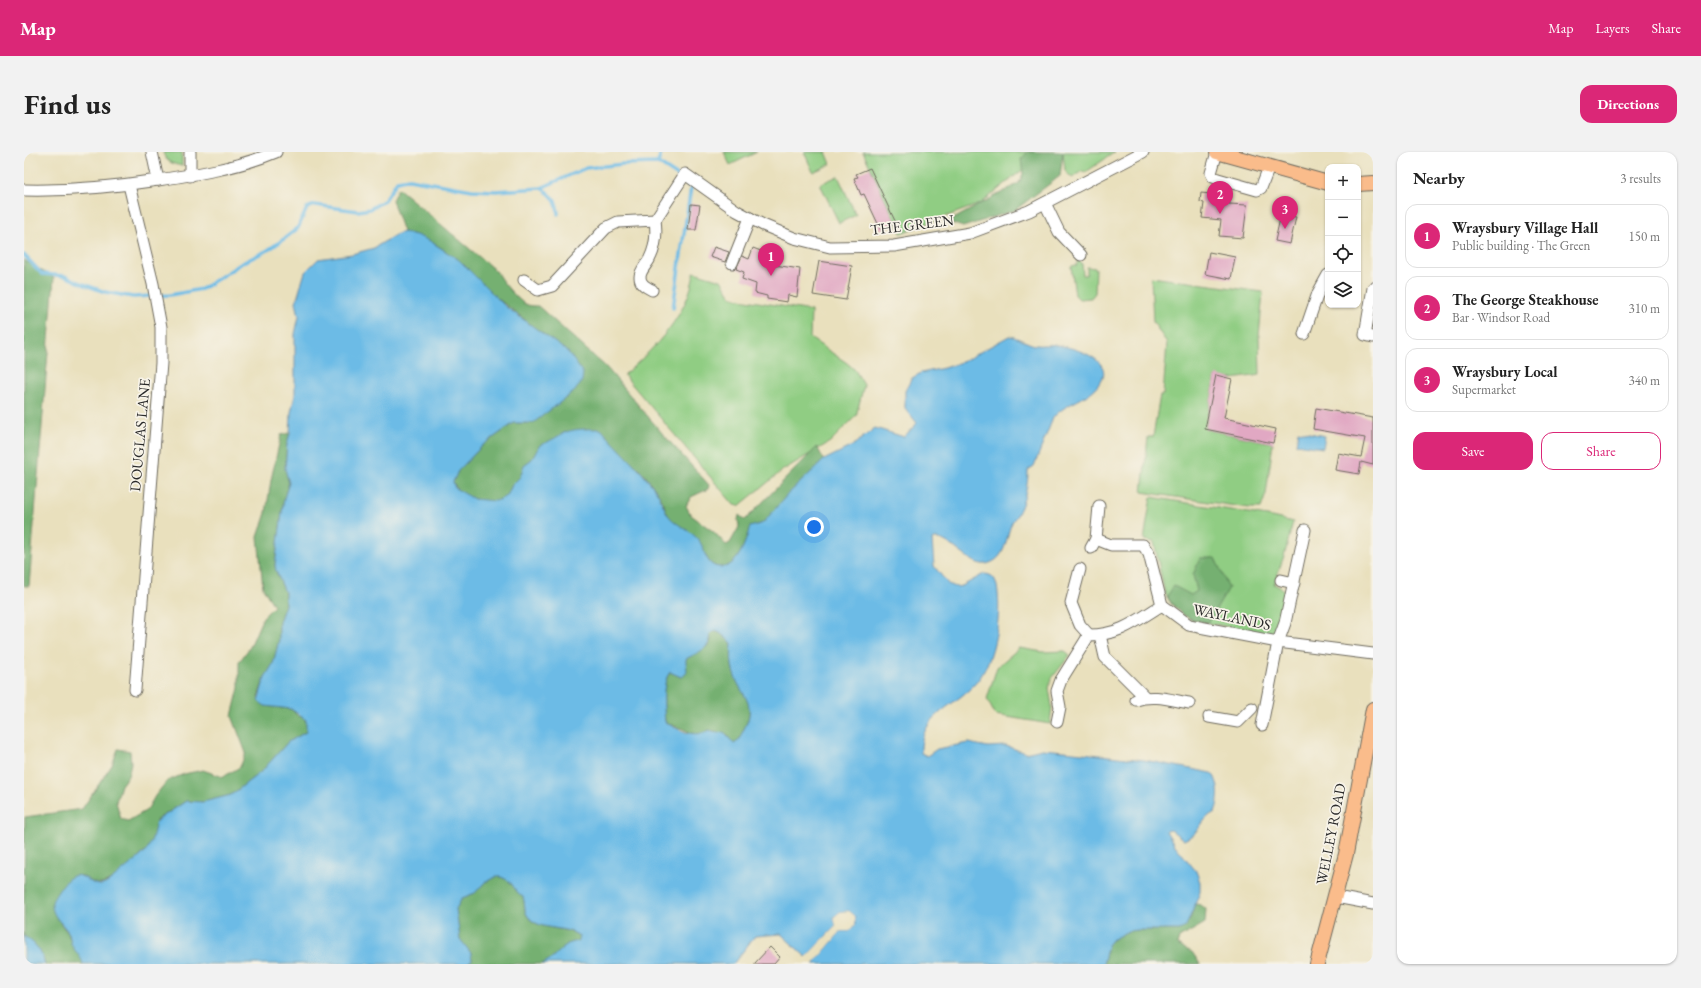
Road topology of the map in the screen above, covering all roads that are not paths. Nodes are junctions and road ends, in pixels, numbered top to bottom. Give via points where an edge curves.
1 (152, 152) edge
2 (190, 152) edge
3 (276, 152) edge
4 (1144, 152) edge
5 (1217, 152) edge
6 (1269, 167) junction
7 (190, 176) junction
8 (158, 180) junction
9 (1325, 182) edge
10 (1373, 183) edge
11 (1361, 184) edge
12 (129, 185) junction
13 (24, 190) edge
14 (1045, 203) junction
15 (750, 218) junction
16 (655, 220) junction
17 (1082, 255) dead end
18 (732, 262) dead end
19 (524, 280) dead end
20 (1325, 280) edge
21 (1373, 288) edge
22 (652, 290) dead end
23 (1304, 334) dead end
24 (1369, 336) edge
25 (1099, 506) dead end
26 (1305, 530) dead end
27 (1080, 569) dead end
28 (1281, 580) dead end
29 (1294, 583) junction
30 (1162, 605) junction
31 (1094, 635) junction
32 (1278, 642) junction
33 (1373, 654) edge
34 (135, 690) dead end
35 (1189, 703) dead end
36 (1265, 709) junction
37 (1373, 710) edge
38 (1209, 717) dead end
39 (1057, 722) dead end
40 (1262, 726) dead end
41 (1336, 897) junction
42 (1373, 904) edge
43 (1317, 964) edge

1 - 8 street
2 - 7 street
3 - 7 street via 258,160
4 - 14 street, THE GREEN
5 - 6 main road
5 - 6 street via 1212,173 1213,177 1218,179 1257,190 1261,188
6 - 9 main road
7 - 8 street
8 - 12 street
10 - 11 main road
12 - 13 street via 64,191
12 - 34 street, DOUGLAS LANE via 161,327 161,363
14 - 15 street, THE GREEN via 970,233 894,246 830,247 794,238
14 - 17 street via 1059,232
15 - 16 street, THE GREEN via 685,174
15 - 18 street
16 - 19 street via 618,222 606,228 552,286 538,290
16 - 22 street via 655,244 650,259 640,274 643,285
20 - 23 street
21 - 24 street
25 - 30 street via 1094,543 1143,545 1149,554
26 - 29 street
27 - 31 street via 1071,603 1080,624
28 - 29 street
29 - 32 street
30 - 31 street via 1128,627 1106,635
30 - 32 street, WAYLANDS via 1189,625
31 - 35 street via 1105,657 1140,699
31 - 39 street via 1061,680 1057,691 1063,711
32 - 33 street, WAYLANDS
32 - 36 street, WAYLANDS
36 - 38 street via 1251,708 1235,726 1225,716
36 - 40 street, WAYLANDS
37 - 41 main road, WELLEY ROAD
41 - 42 street
41 - 43 main road, WELLEY ROAD

